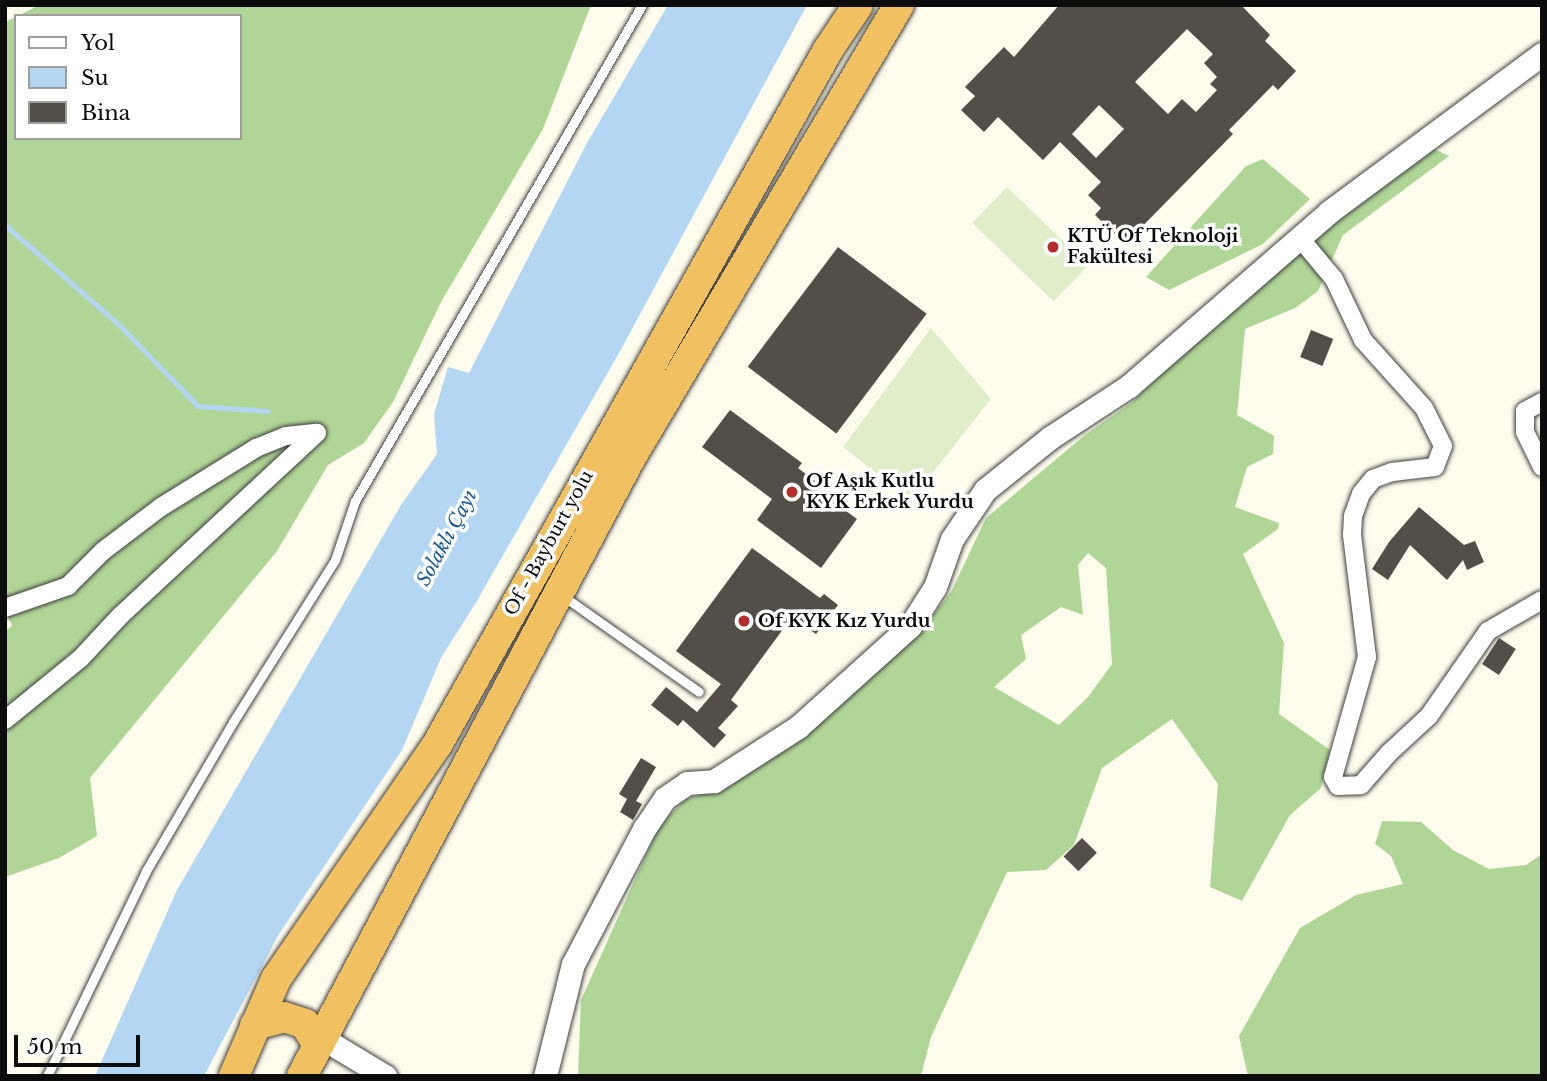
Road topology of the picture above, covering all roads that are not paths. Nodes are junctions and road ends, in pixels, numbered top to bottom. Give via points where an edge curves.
1 (642, 5) edge
2 (858, 5) edge
3 (898, 5) edge
4 (1542, 54) edge
5 (1299, 237) junction
6 (1542, 402) edge
7 (1542, 467) edge
8 (559, 593) junction
9 (1542, 600) edge
10 (5, 608) edge
11 (699, 692) dead end
12 (5, 720) edge
13 (255, 1025) junction
14 (320, 1041) junction
15 (240, 1072) edge
16 (47, 1076) edge
17 (302, 1076) edge
18 (384, 1076) edge
19 (545, 1076) edge

1 - 16 lane via 355,500 335,560 146,871
2 - 13 highway, Of - Bayburt yolu via 807,87 437,745 276,979
3 - 8 highway, Of - Bayburt yolu via 630,459
4 - 5 street
5 - 9 street via 1334,279 1363,340 1423,408 1443,446 1435,467 1373,479 1353,516 1367,657 1333,777 1338,786 1361,785 1429,716 1488,631
5 - 19 street via 1129,386 1051,437 985,490 953,539 935,587 910,626 798,727 713,781 687,783 665,798 573,964
6 - 7 street via 1525,411 1525,432
8 - 11 lane
8 - 14 highway, Of - Bayburt yolu
10 - 12 street via 68,586 103,551 161,507 257,448 286,436 317,433 80,658
13 - 14 highway via 284,1017 304,1024
13 - 15 highway, Of - Bayburt yolu
14 - 17 highway, Of - Bayburt yolu
14 - 18 street

